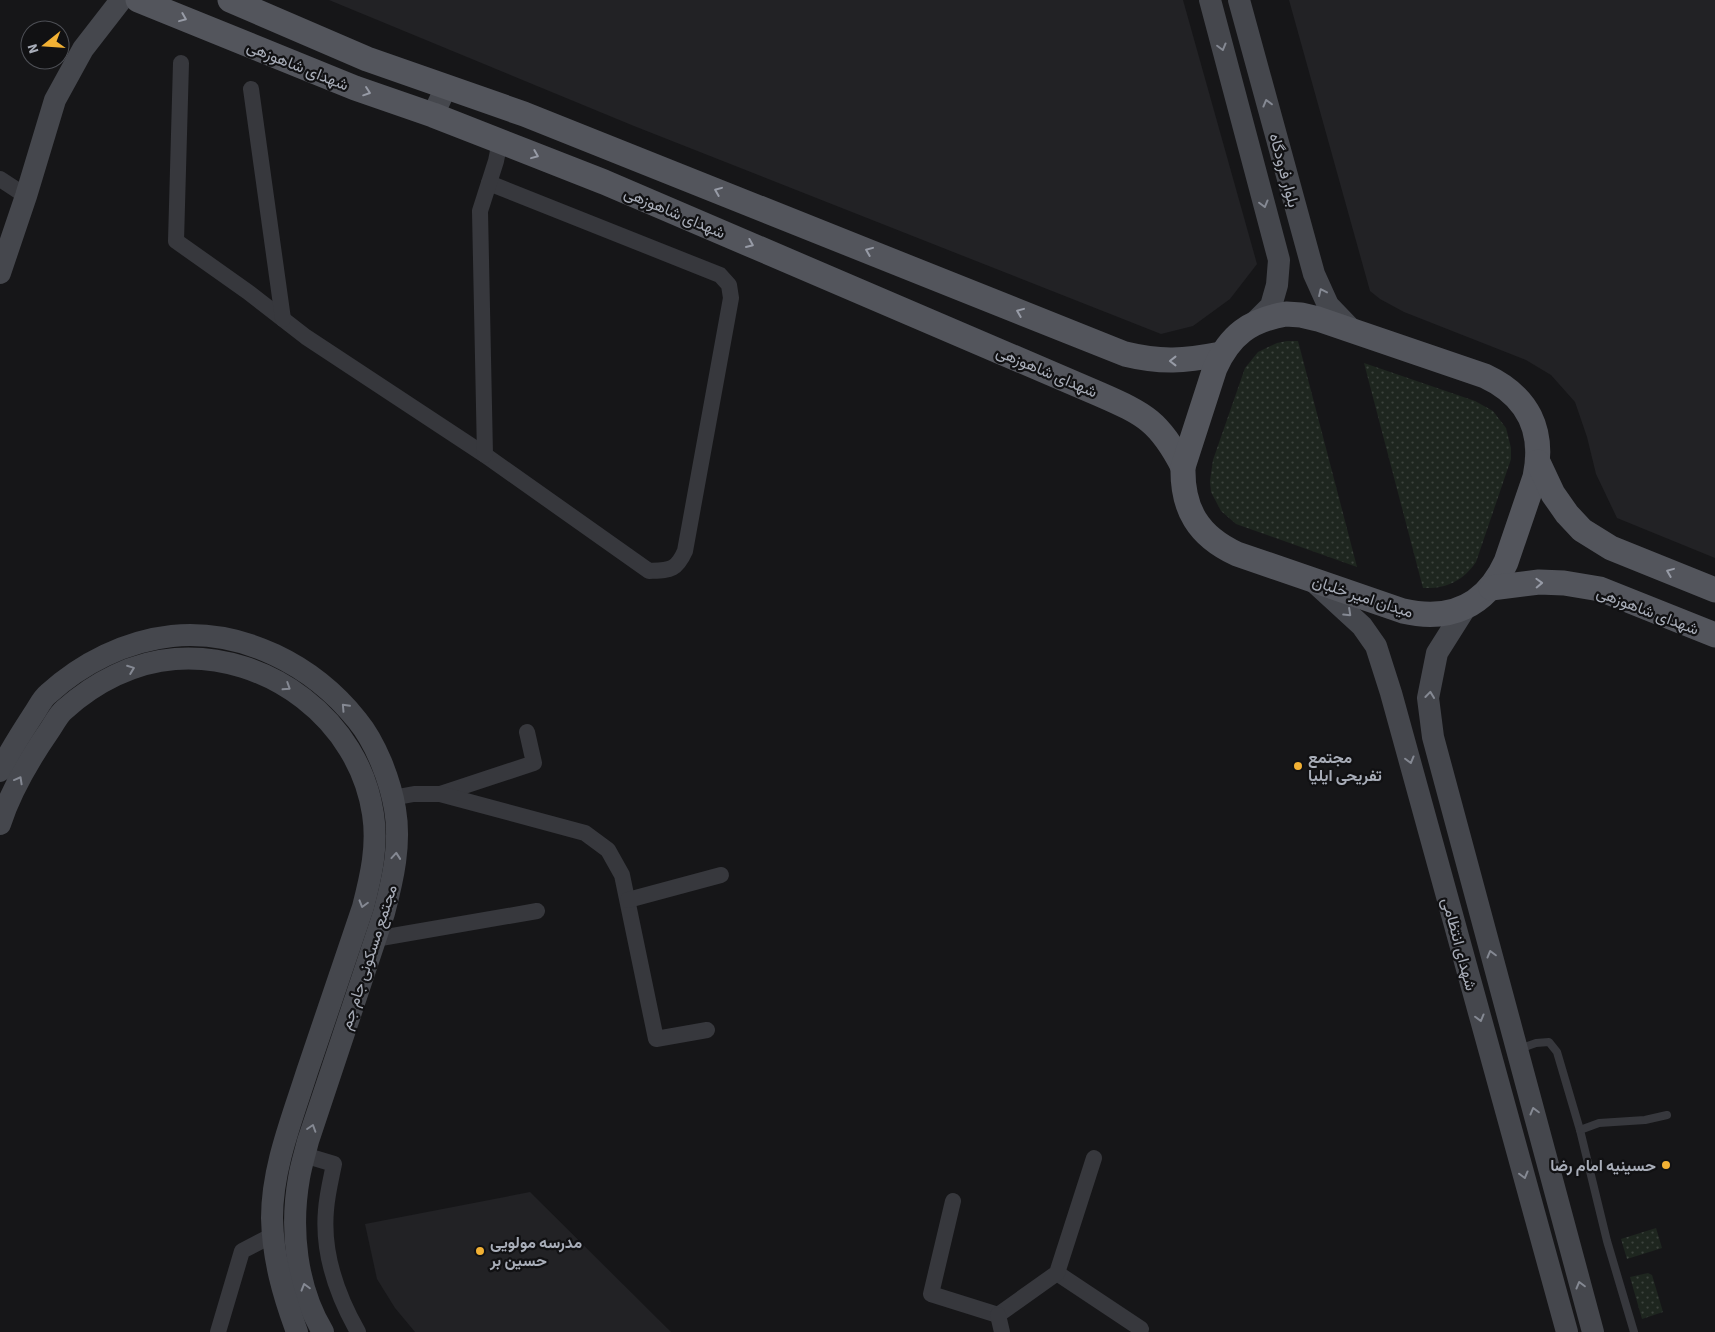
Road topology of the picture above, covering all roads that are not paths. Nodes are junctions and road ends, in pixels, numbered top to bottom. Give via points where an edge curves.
1 (121, 0) edge
2 (138, 0) edge
3 (230, 0) edge
4 (1210, 0) edge
5 (1240, 0) edge
6 (181, 63) dead end
7 (446, 86) junction
8 (251, 89) dead end
9 (433, 115) junction
10 (500, 141) junction
11 (0, 179) edge
12 (489, 183) junction
13 (26, 196) junction
14 (0, 272) edge
15 (283, 319) junction
16 (1255, 322) junction
17 (1352, 330) junction
18 (1221, 354) junction
19 (485, 455) junction
20 (1538, 462) junction
21 (1183, 467) junction
22 (1312, 580) junction
23 (1491, 588) junction
24 (1715, 590) edge
25 (1466, 607) junction
26 (1715, 635) edge
27 (225, 639) junction
28 (222, 662) junction
29 (527, 732) dead end
30 (0, 771) edge
31 (440, 794) junction
32 (392, 798) junction
33 (0, 824) edge
34 (721, 875) dead end
35 (628, 900) junction
36 (537, 911) dead end
37 (375, 939) junction
38 (707, 1030) dead end
39 (1517, 1049) junction
40 (1491, 1057) junction
41 (1667, 1115) dead end
42 (1580, 1130) junction
43 (283, 1147) junction
44 (304, 1155) junction
45 (1094, 1158) dead end
46 (953, 1201) dead end
47 (273, 1235) junction
48 (1057, 1272) junction
49 (998, 1315) junction
50 (1141, 1329) dead end
51 (218, 1332) edge
52 (297, 1332) edge
53 (323, 1332) edge
54 (358, 1332) edge
55 (1002, 1332) edge
56 (1567, 1332) edge
57 (1593, 1332) edge
58 (1634, 1332) edge

1 - 13 street via 82,49 55,100
2 -> 9 main road, شهدای شاهوزهی via 355,88
3 - 7 main road, شهدای شاهوزهی via 367,59
4 -> 16 street, بلوار فرودگاه via 1279,260 1271,306
17 -> 5 street, بلوار فرودگاه via 1328,305 1314,274
6 - 15 street via 176,241
7 - 9 street
18 -> 7 main road, شهدای شاهوزهی via 1183,361 1162,361 1125,354 533,117
8 - 15 street
9 - 10 main road, شهدای شاهوزهی
10 - 12 street
10 -> 21 main road, شهدای شاهوزهی via 604,182 1135,410 1162,431
11 - 13 street
12 - 19 street via 480,211
12 - 19 street via 720,275 729,285 731,298 685,551 679,565 669,570 649,571
13 - 14 street
15 - 19 street
16 - 17 main road, میدان امیر خلبان via 1286,314 1301,315
16 - 18 main road, میدان امیر خلبان via 1230,341
17 - 20 main road, میدان امیر خلبان via 1498,382 1516,397 1530,416 1536,431
18 - 21 main road, میدان امیر خلبان
20 - 23 main road, میدان امیر خلبان via 1506,562
24 -> 20 main road via 1611,548 1582,530 1553,494
21 - 22 main road, میدان امیر خلبان via 1183,483 1191,513 1210,538 1236,554
22 - 25 main road, میدان امیر خلبان via 1420,615 1436,616
22 -> 40 street, شهدای انتظامی via 1362,626 1376,646
23 - 25 main road, میدان امیر خلبان
23 -> 26 main road, شهدای شاهوزهی via 1539,582 1600,589
39 -> 25 street, شهدای انتظامی via 1433,737 1428,698 1437,652
27 - 28 street
27 - 30 street, مجتمع مسکونی جام جم via 172,636 128,645 86,664 46,695 14,743
32 -> 27 street, مجتمع مسکونی جام جم via 378,755 358,721 332,693 298,666 254,646
33 -> 28 street, مجتمع مسکونی جام جم via 25,770 62,711 98,683 135,667 174,659
28 -> 43 street, مجتمع مسکونی جام جم via 247,667 286,685 317,710 340,734 362,772 373,813 375,843 372,872
29 - 31 street via 534,764
31 - 32 street
31 - 35 street via 585,833 608,850 622,875
37 -> 32 street, مجتمع مسکونی جام جم via 394,876 397,844
34 - 35 street
35 - 38 street via 656,1039
36 - 37 street
44 -> 37 street, مجتمع مسکونی جام جم
39 - 40 street
39 - 42 lane via 1549,1042 1557,1052
57 -> 39 street, شهدای انتظامی
40 -> 56 street, شهدای انتظامی
41 - 42 lane via 1599,1123
42 - 58 lane via 1607,1241
43 - 44 street
43 - 47 street, مجتمع مسکونی جام جم via 272,1216
53 -> 44 street, مجتمع مسکونی جام جم via 304,1287 296,1248 294,1217
44 - 54 street via 334,1164 326,1210 326,1239 332,1275
45 - 48 street
46 - 49 street via 931,1294
47 - 51 street via 242,1251
47 - 52 street, مجتمع مسکونی جام جم via 283,1293
48 - 49 street
48 - 50 street
49 - 55 street

